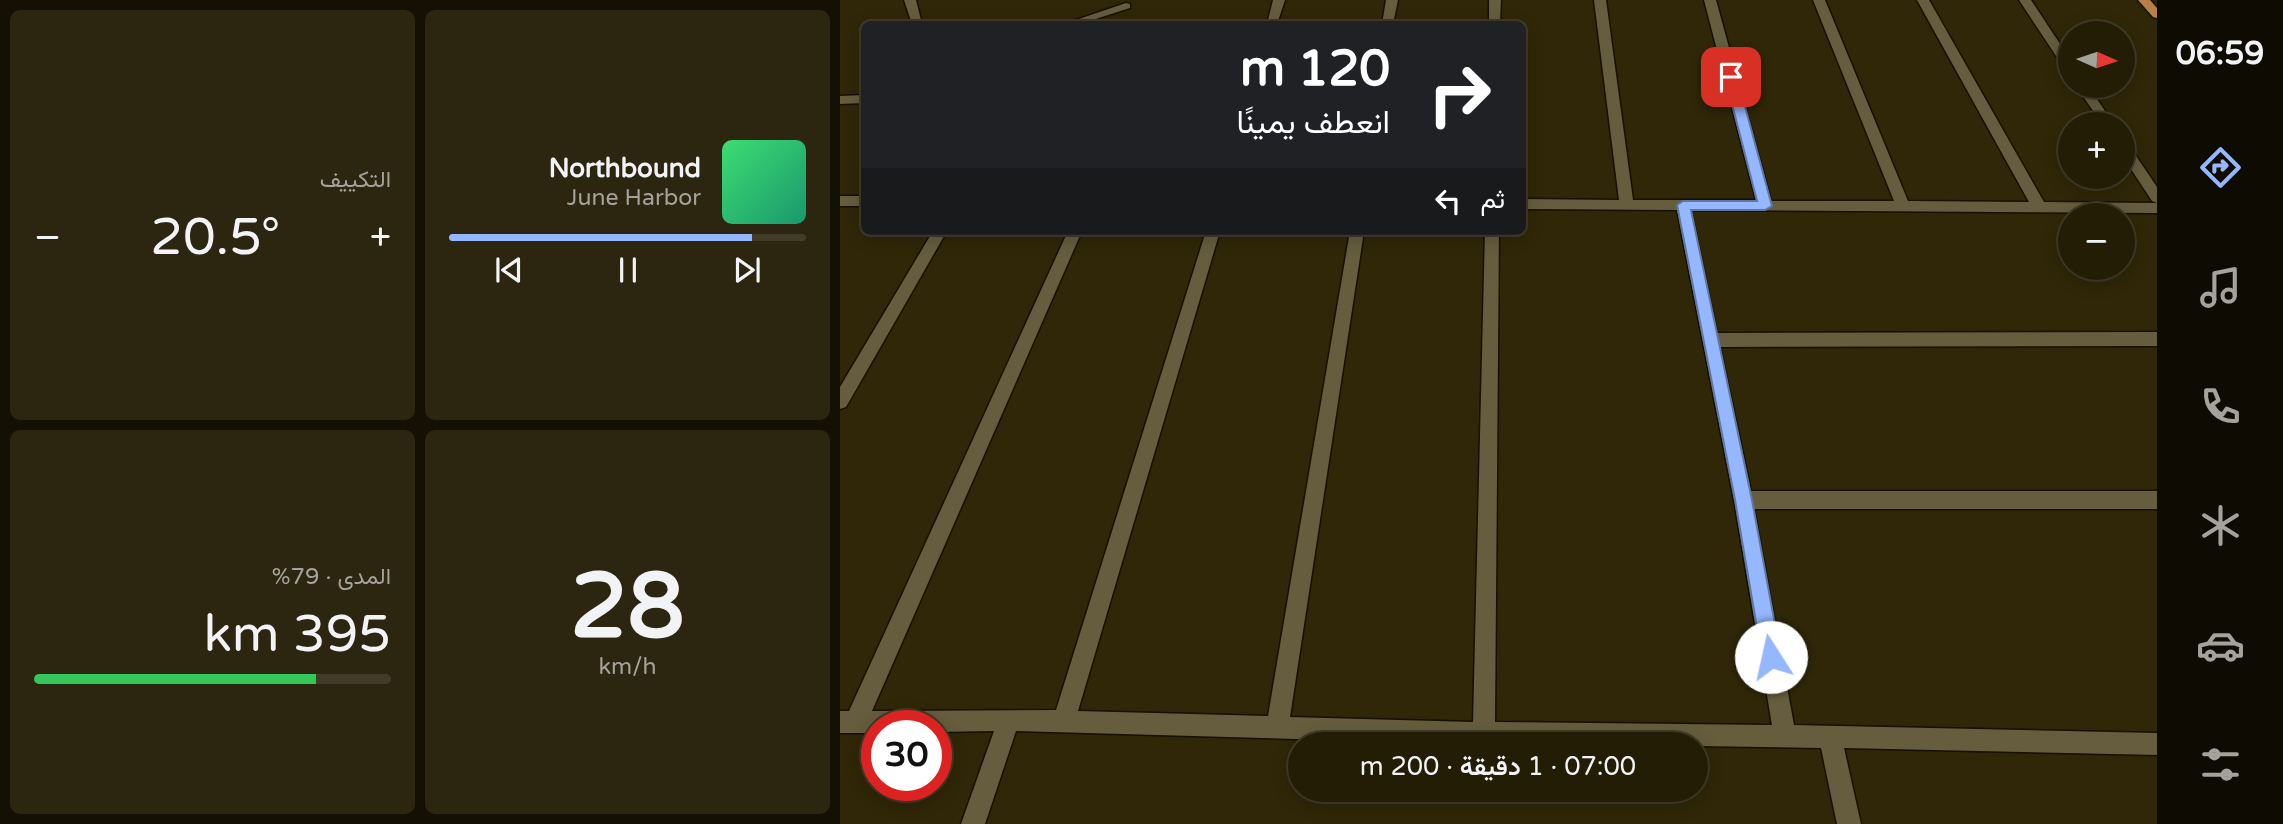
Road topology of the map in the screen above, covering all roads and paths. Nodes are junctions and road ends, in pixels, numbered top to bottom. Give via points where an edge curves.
1 (910, 0) edge
2 (1279, 0) edge
3 (1392, 0) edge
4 (1495, 0) edge
5 (1600, 0) edge
6 (1710, 0) edge
7 (1819, 0) edge
8 (1923, 0) edge
9 (2025, 0) edge
10 (2144, 0) edge
11 (1128, 3) edge
12 (2157, 15) edge
13 (916, 21) edge
14 (1078, 21) edge
15 (1118, 21) edge
16 (1273, 21) edge
17 (1388, 21) edge
18 (1495, 21) edge
19 (2058, 50) edge
20 (861, 94) edge
21 (861, 99) edge
22 (841, 100) edge
23 (2135, 165) edge
24 (2157, 198) edge
25 (840, 201) edge
26 (861, 201) edge
27 (1526, 204) edge
28 (1628, 205) junction
29 (1683, 205) junction
30 (1765, 206) junction
31 (1903, 206) junction
32 (2039, 207) junction
33 (2157, 208) edge
34 (938, 235) edge
35 (1073, 235) edge
36 (1212, 235) edge
37 (1356, 235) edge
38 (1492, 235) edge
39 (2157, 339) edge
40 (1711, 340) junction
41 (840, 402) edge
42 (1744, 500) junction
43 (2157, 500) edge
44 (1009, 720) junction
45 (1064, 721) junction
46 (848, 722) edge
47 (1277, 726) junction
48 (1454, 732) edge
49 (1484, 732) edge
50 (1708, 735) edge
51 (1785, 736) junction
52 (1830, 738) junction
53 (2157, 744) edge
54 (973, 824) edge
55 (1849, 824) edge

1 - 13 street
2 - 16 street
3 - 17 street
4 - 18 street
5 - 28 street
6 - 30 street
7 - 31 street
8 - 32 street
9 - 19 street
10 - 12 main road
11 - 14 street
11 - 15 street
20 - 22 street
21 - 22 street
23 - 24 street
25 - 26 street
27 - 28 street
28 - 29 street
29 - 30 street
29 - 40 street
30 - 31 street
31 - 32 street
32 - 33 street
34 - 41 street
35 - 46 street
36 - 45 street
37 - 47 street
38 - 49 street
39 - 40 street
40 - 42 street
42 - 43 street
42 - 51 street
44 - 45 street
44 - 46 street
44 - 54 street
45 - 47 street
47 - 48 street
50 - 51 street
51 - 52 street
52 - 53 street
52 - 55 street

